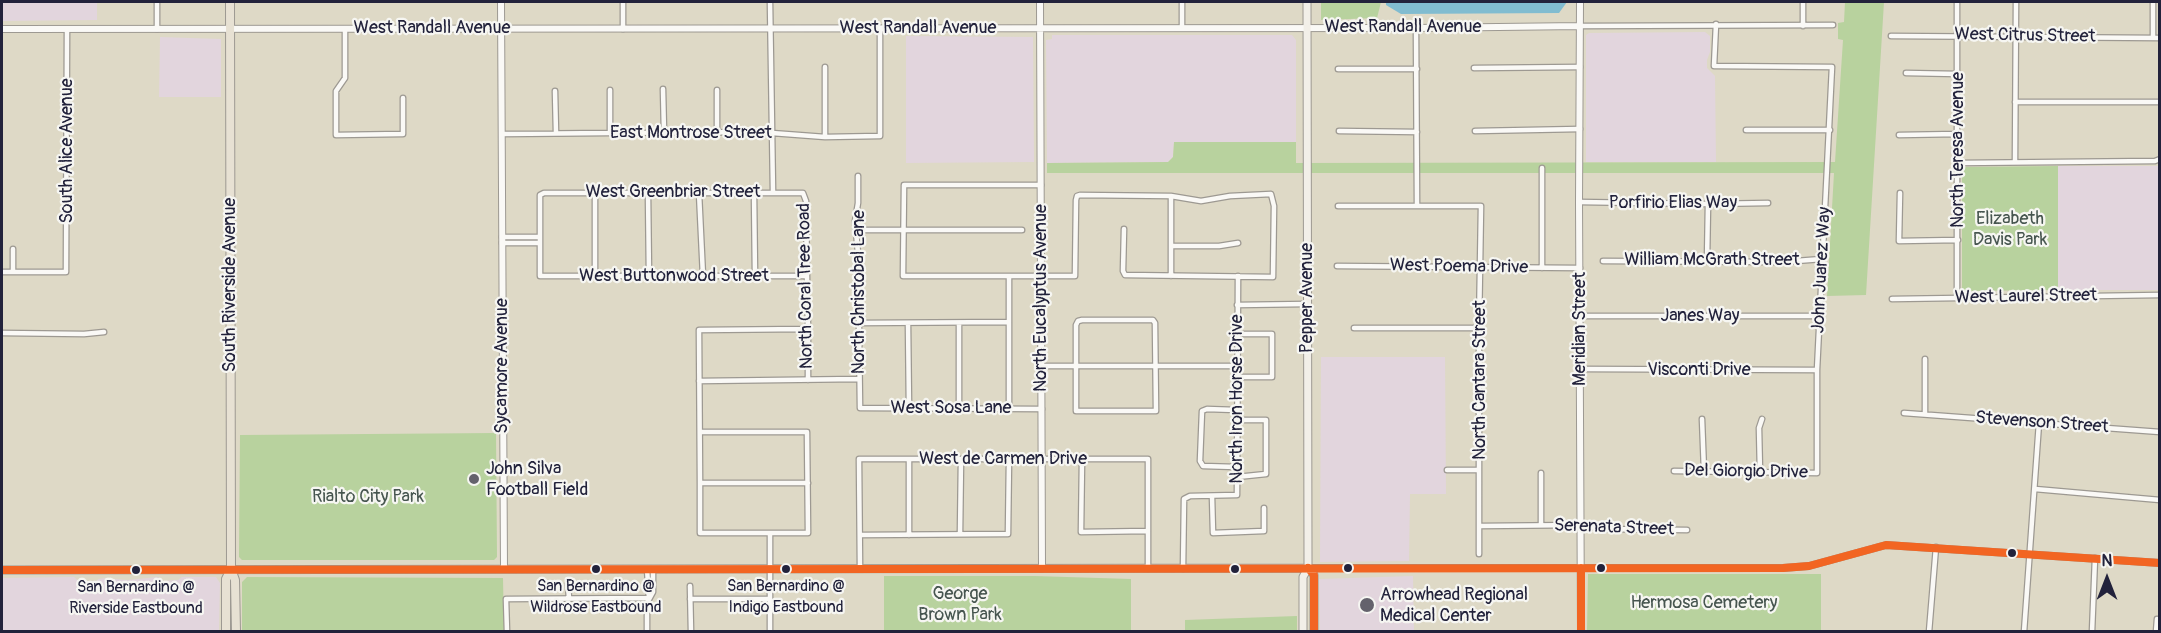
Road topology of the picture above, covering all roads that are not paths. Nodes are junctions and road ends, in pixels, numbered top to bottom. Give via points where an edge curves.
1 (157, 2) edge
2 (230, 2) edge
3 (501, 2) edge
4 (623, 2) edge
5 (771, 2) edge
6 (1040, 2) edge
7 (1182, 2) edge
8 (1307, 2) edge
9 (1580, 2) edge
10 (1803, 2) edge
11 (1957, 2) edge
12 (2016, 2) edge
13 (2153, 2) edge
14 (1716, 24) junction
15 (1833, 25) dead end
16 (1580, 26) junction
17 (1803, 26) junction
18 (1041, 27) junction
19 (1182, 27) junction
20 (1307, 27) junction
21 (345, 28) junction
22 (501, 28) junction
23 (1416, 28) junction
24 (2, 29) edge
25 (68, 29) junction
26 (157, 29) junction
27 (623, 29) junction
28 (880, 29) junction
29 (230, 30) junction
30 (771, 30) junction
31 (1890, 36) dead end
32 (1958, 36) junction
33 (2015, 36) junction
34 (2153, 38) junction
35 (2160, 38) edge
36 (825, 67) dead end
37 (1580, 67) junction
38 (1474, 68) dead end
39 (1338, 69) dead end
40 (1417, 69) junction
41 (1906, 74) dead end
42 (1958, 74) junction
43 (663, 89) dead end
44 (610, 90) dead end
45 (717, 90) dead end
46 (555, 91) dead end
47 (403, 98) dead end
48 (2015, 102) junction
49 (2160, 102) edge
50 (1580, 129) junction
51 (1475, 130) dead end
52 (1746, 130) dead end
53 (1830, 130) junction
54 (1339, 131) dead end
55 (610, 132) junction
56 (664, 132) junction
57 (717, 132) junction
58 (1417, 132) junction
59 (556, 133) junction
60 (772, 133) junction
61 (502, 134) junction
62 (1958, 134) junction
63 (1899, 135) dead end
64 (825, 136) junction
65 (2160, 159) edge
66 (2015, 162) junction
67 (1958, 163) junction
68 (1542, 168) dead end
69 (858, 176) dead end
70 (1041, 185) junction
71 (754, 192) junction
72 (773, 192) junction
73 (803, 192) joint
74 (595, 193) junction
75 (648, 193) junction
76 (699, 193) junction
77 (1900, 193) dead end
78 (1171, 196) junction
79 (1579, 202) junction
80 (1768, 203) dead end
81 (1708, 204) junction
82 (1338, 206) dead end
83 (1417, 207) junction
84 (1124, 229) dead end
85 (856, 230) junction
86 (903, 230) junction
87 (1022, 230) dead end
88 (502, 240) junction
89 (540, 240) junction
90 (1958, 240) junction
91 (1238, 243) dead end
92 (1171, 246) junction
93 (13, 249) dead end
94 (1822, 259) junction
95 (1603, 261) dead end
96 (1707, 261) junction
97 (1337, 266) dead end
98 (1481, 268) junction
99 (1542, 268) junction
100 (1580, 268) junction
101 (2, 272) edge
102 (13, 272) junction
103 (595, 275) junction
104 (649, 276) junction
105 (703, 276) junction
106 (755, 276) junction
107 (807, 276) junction
108 (1009, 276) junction
109 (1171, 276) junction
110 (1238, 276) junction
111 (1042, 277) junction
112 (2160, 295) edge
113 (1957, 298) junction
114 (1892, 299) dead end
115 (1307, 304) junction
116 (1237, 305) junction
117 (1580, 316) junction
118 (1819, 316) junction
119 (959, 322) junction
120 (1009, 322) junction
121 (858, 323) junction
122 (908, 323) junction
123 (1354, 328) dead end
124 (1479, 328) junction
125 (807, 329) junction
126 (104, 332) dead end
127 (2, 333) edge
128 (1237, 334) junction
129 (1925, 359) dead end
130 (1041, 366) junction
131 (1077, 366) junction
132 (1155, 366) junction
133 (1237, 366) junction
134 (1581, 369) junction
135 (1817, 370) junction
136 (1237, 376) junction
137 (859, 379) junction
138 (808, 380) junction
139 (699, 381) junction
140 (860, 408) joint
141 (958, 408) junction
142 (1009, 408) junction
143 (1042, 408) junction
144 (909, 409) junction
145 (1236, 410) junction
146 (1904, 412) dead end
147 (1924, 414) junction
148 (1702, 419) dead end
149 (1762, 419) dead end
150 (1236, 420) junction
151 (2039, 423) junction
152 (700, 432) junction
153 (2160, 432) edge
154 (909, 459) junction
155 (961, 459) junction
156 (1009, 459) junction
157 (1042, 460) junction
158 (1082, 460) junction
159 (1236, 467) junction
160 (1447, 470) dead end
161 (1479, 470) junction
162 (1674, 471) dead end
163 (1704, 471) junction
164 (1760, 472) junction
165 (1541, 473) dead end
166 (1817, 473) joint
167 (1237, 477) junction
168 (700, 483) junction
169 (808, 483) junction
170 (2035, 489) junction
171 (1212, 496) junction
172 (2160, 500) edge
173 (1264, 508) dead end
174 (1541, 525) junction
175 (1581, 525) junction
176 (1480, 526) junction
177 (1687, 530) dead end
178 (1148, 531) junction
179 (770, 533) junction
180 (960, 534) junction
181 (860, 535) junction
182 (909, 535) junction
183 (1936, 547) junction
184 (1479, 554) dead end
185 (2030, 554) junction
186 (2096, 558) junction
187 (2160, 563) edge
188 (504, 568) junction
189 (1308, 568) junction
190 (1581, 568) junction
191 (231, 569) junction
192 (650, 569) junction
193 (770, 569) junction
194 (860, 569) junction
195 (1042, 569) junction
196 (1148, 569) junction
197 (1183, 569) junction
198 (2, 570) edge
199 (568, 584) dead end
200 (690, 585) dead end
201 (649, 598) junction
202 (568, 599) junction
203 (690, 599) junction
204 (770, 599) junction
205 (2157, 619) dead end
206 (226, 632) edge
207 (236, 632) edge
208 (507, 632) edge
209 (647, 632) edge
210 (691, 632) edge
211 (770, 632) edge
212 (1303, 632) edge
213 (1314, 632) edge
214 (1581, 632) edge
215 (1929, 632) edge
216 (2024, 632) edge
217 (2092, 632) edge
218 (2156, 632) edge

1 - 26 street
2 - 29 main road, South Riverside Avenue
3 - 22 street, Sycamore Avenue
4 - 27 street
5 - 30 street
6 - 18 street, North Eucalyptus Avenue
7 - 19 street
8 - 20 main road, Pepper Avenue
9 - 16 street, Meridian Street
10 - 17 street
11 - 32 street, North Teresa Avenue
12 - 33 street
13 - 34 street
14 - 16 street, West Randall Avenue
14 - 17 street, West Randall Avenue
14 - 53 street, John Juarez Way via 1714,66 1832,67
15 - 17 street, West Randall Avenue
16 - 23 street, West Randall Avenue
16 - 37 street, Meridian Street
18 - 19 street, West Randall Avenue
18 - 28 street, West Randall Avenue
18 - 70 street, North Eucalyptus Avenue
19 - 20 street, West Randall Avenue
20 - 23 street, West Randall Avenue
20 - 115 main road, Pepper Avenue
21 - 22 street, West Randall Avenue
21 - 29 street, West Randall Avenue
21 - 47 street via 345,78 336,91 336,135 403,134
22 - 27 street, West Randall Avenue
22 - 61 street, Sycamore Avenue
23 - 40 street
24 - 25 street, West Randall Avenue
25 - 26 street, West Randall Avenue
25 - 102 street, South Alice Avenue via 66,272
26 - 29 street, West Randall Avenue
27 - 30 street, West Randall Avenue
28 - 30 street, West Randall Avenue
28 - 64 street, East Montrose Street via 880,136
29 - 191 main road, South Riverside Avenue
30 - 60 street
31 - 32 street, West Citrus Street
32 - 33 street, West Citrus Street
32 - 42 street, North Teresa Avenue
33 - 34 street, West Citrus Street
33 - 48 street
34 - 35 street, West Citrus Street
36 - 64 street
37 - 38 street
37 - 50 street, Meridian Street
39 - 40 street
40 - 58 street
41 - 42 street
42 - 62 street, North Teresa Avenue
43 - 56 street
44 - 55 street
45 - 57 street
46 - 59 street
48 - 49 street
48 - 66 street
50 - 51 street
50 - 79 street, Meridian Street
52 - 53 street
53 - 94 street, John Juarez Way
54 - 58 street
55 - 56 street, East Montrose Street
55 - 59 street, East Montrose Street
56 - 57 street, East Montrose Street
57 - 60 street, East Montrose Street
58 - 83 street
59 - 61 street, East Montrose Street
60 - 64 street, East Montrose Street
60 - 72 street
61 - 88 street, Sycamore Avenue
62 - 63 street
62 - 67 street, North Teresa Avenue
65 - 66 street
66 - 67 street
67 - 90 street, North Teresa Avenue
68 - 99 street
69 - 85 street, North Christobal Lane
70 - 86 street via 904,185
70 - 111 street, North Eucalyptus Avenue
71 - 72 street, West Greenbriar Street
71 - 76 street, West Greenbriar Street
71 - 106 street
72 - 73 street, West Greenbriar Street
73 - 107 street, North Coral Tree Road
74 - 75 street, West Greenbriar Street
74 - 89 street, West Greenbriar Street via 540,195
74 - 103 street
75 - 76 street, West Greenbriar Street
75 - 104 street
76 - 105 street
77 - 90 street via 1899,241
78 - 92 street
78 - 110 street via 1201,201 1271,194 1275,206 1273,277
78 - 111 street via 1080,195 1076,200 1075,276
79 - 81 street, Porfirio Elias Way
79 - 100 street, Meridian Street
80 - 81 street, Porfirio Elias Way
81 - 96 street
82 - 83 street
83 - 98 street, North Cantara Street via 1481,206
84 - 109 street via 1125,275
85 - 86 street
85 - 121 street, North Christobal Lane
86 - 87 street
86 - 108 street via 903,276
88 - 89 street
88 - 188 street, Sycamore Avenue
89 - 103 street, West Buttonwood Street via 540,276
90 - 113 street, North Teresa Avenue
91 - 92 street
92 - 109 street
93 - 102 street
94 - 96 street, William McGrath Street
94 - 118 street, John Juarez Way
95 - 96 street, William McGrath Street
97 - 98 street, West Poema Drive
98 - 99 street, West Poema Drive
98 - 124 street, North Cantara Street
99 - 100 street, West Poema Drive
100 - 117 street, Meridian Street
101 - 102 street
103 - 104 street, West Buttonwood Street
104 - 105 street, West Buttonwood Street
105 - 106 street, West Buttonwood Street
106 - 107 street, West Buttonwood Street
107 - 125 street, North Coral Tree Road
108 - 111 street
108 - 120 street
109 - 110 street
110 - 116 street, North Iron Horse Drive
111 - 130 street, North Eucalyptus Avenue
112 - 113 street, West Laurel Street
113 - 114 street, West Laurel Street
115 - 116 street
115 - 189 main road, Pepper Avenue
116 - 128 street, North Iron Horse Drive
117 - 118 street, Janes Way
117 - 134 street, Meridian Street
118 - 135 street, John Juarez Way
119 - 120 street
119 - 122 street
119 - 141 street
120 - 142 street
121 - 122 street
121 - 137 street, North Christobal Lane
122 - 144 street
123 - 124 street
124 - 161 street, North Cantara Street
125 - 138 street, North Coral Tree Road
125 - 139 street via 699,330
126 - 127 street
128 - 133 street, North Iron Horse Drive
128 - 136 street via 1272,334 1272,376
129 - 147 street
130 - 131 street
130 - 143 street, North Eucalyptus Avenue
131 - 132 street
131 - 132 street via 1076,326 1082,320 1153,320
131 - 132 street via 1077,411 1156,411
132 - 133 street
133 - 136 street, North Iron Horse Drive
134 - 135 street, Visconti Drive
134 - 175 street, Meridian Street
135 - 166 street, John Juarez Way
136 - 145 street, North Iron Horse Drive
137 - 138 street
137 - 140 street, North Christobal Lane
138 - 139 street
139 - 152 street
140 - 144 street, West Sosa Lane
141 - 142 street, West Sosa Lane
141 - 144 street, West Sosa Lane
142 - 143 street, West Sosa Lane
143 - 157 street, North Eucalyptus Avenue
145 - 150 street, North Iron Horse Drive
145 - 159 street via 1202,411 1200,460 1203,466
146 - 147 street, Stevenson Street
147 - 151 street, Stevenson Street
148 - 163 street
149 - 164 street
150 - 159 street, North Iron Horse Drive
150 - 167 street via 1266,420 1266,474
151 - 153 street, Stevenson Street
151 - 170 street
152 - 168 street
152 - 169 street via 807,432
154 - 155 street, West de Carmen Drive
154 - 181 street, West de Carmen Drive via 859,459
154 - 182 street
155 - 156 street, West de Carmen Drive
155 - 180 street
156 - 157 street, West de Carmen Drive
156 - 180 street via 1008,534
157 - 158 street, West de Carmen Drive
157 - 195 street, North Eucalyptus Avenue
158 - 178 street, West de Carmen Drive via 1148,459
158 - 178 street via 1081,532
159 - 167 street, North Iron Horse Drive
160 - 161 street
161 - 176 street, North Cantara Street
162 - 163 street, Del Giorgio Drive
163 - 164 street, Del Giorgio Drive
164 - 166 street, Del Giorgio Drive
165 - 174 street
167 - 171 street, North Iron Horse Drive via 1237,495
168 - 169 street
168 - 179 street via 700,533
169 - 179 street via 808,533
170 - 172 street
170 - 185 street
171 - 173 street via 1213,533 1264,531
171 - 197 street via 1184,499
174 - 175 street, Serenata Street
174 - 176 street, Serenata Street
175 - 177 street, Serenata Street via 1602,530
175 - 190 street, Meridian Street
176 - 184 street, North Cantara Street
178 - 196 street
179 - 193 street
180 - 182 street
181 - 182 street
181 - 194 street
183 - 185 street
183 - 190 street via 1879,546 1799,567
183 - 215 street
185 - 186 street
185 - 216 street
186 - 187 street
186 - 217 street
188 - 191 main road
188 - 192 main road
189 - 190 street
189 - 197 main road
189 - 212 main road, Pepper Avenue via 1303,576
189 - 213 main road, Pepper Avenue via 1314,575
190 - 214 street, Meridian Street
191 - 198 main road
191 - 206 main road, South Riverside Avenue via 226,579
191 - 207 main road, South Riverside Avenue via 235,580
192 - 193 main road
192 - 201 street
193 - 194 main road
193 - 204 street
194 - 195 main road
195 - 196 main road
196 - 197 main road
199 - 202 street
200 - 203 street
201 - 202 street
201 - 209 street
202 - 208 street via 506,599
203 - 204 street
203 - 210 street
204 - 211 street
205 - 218 street

